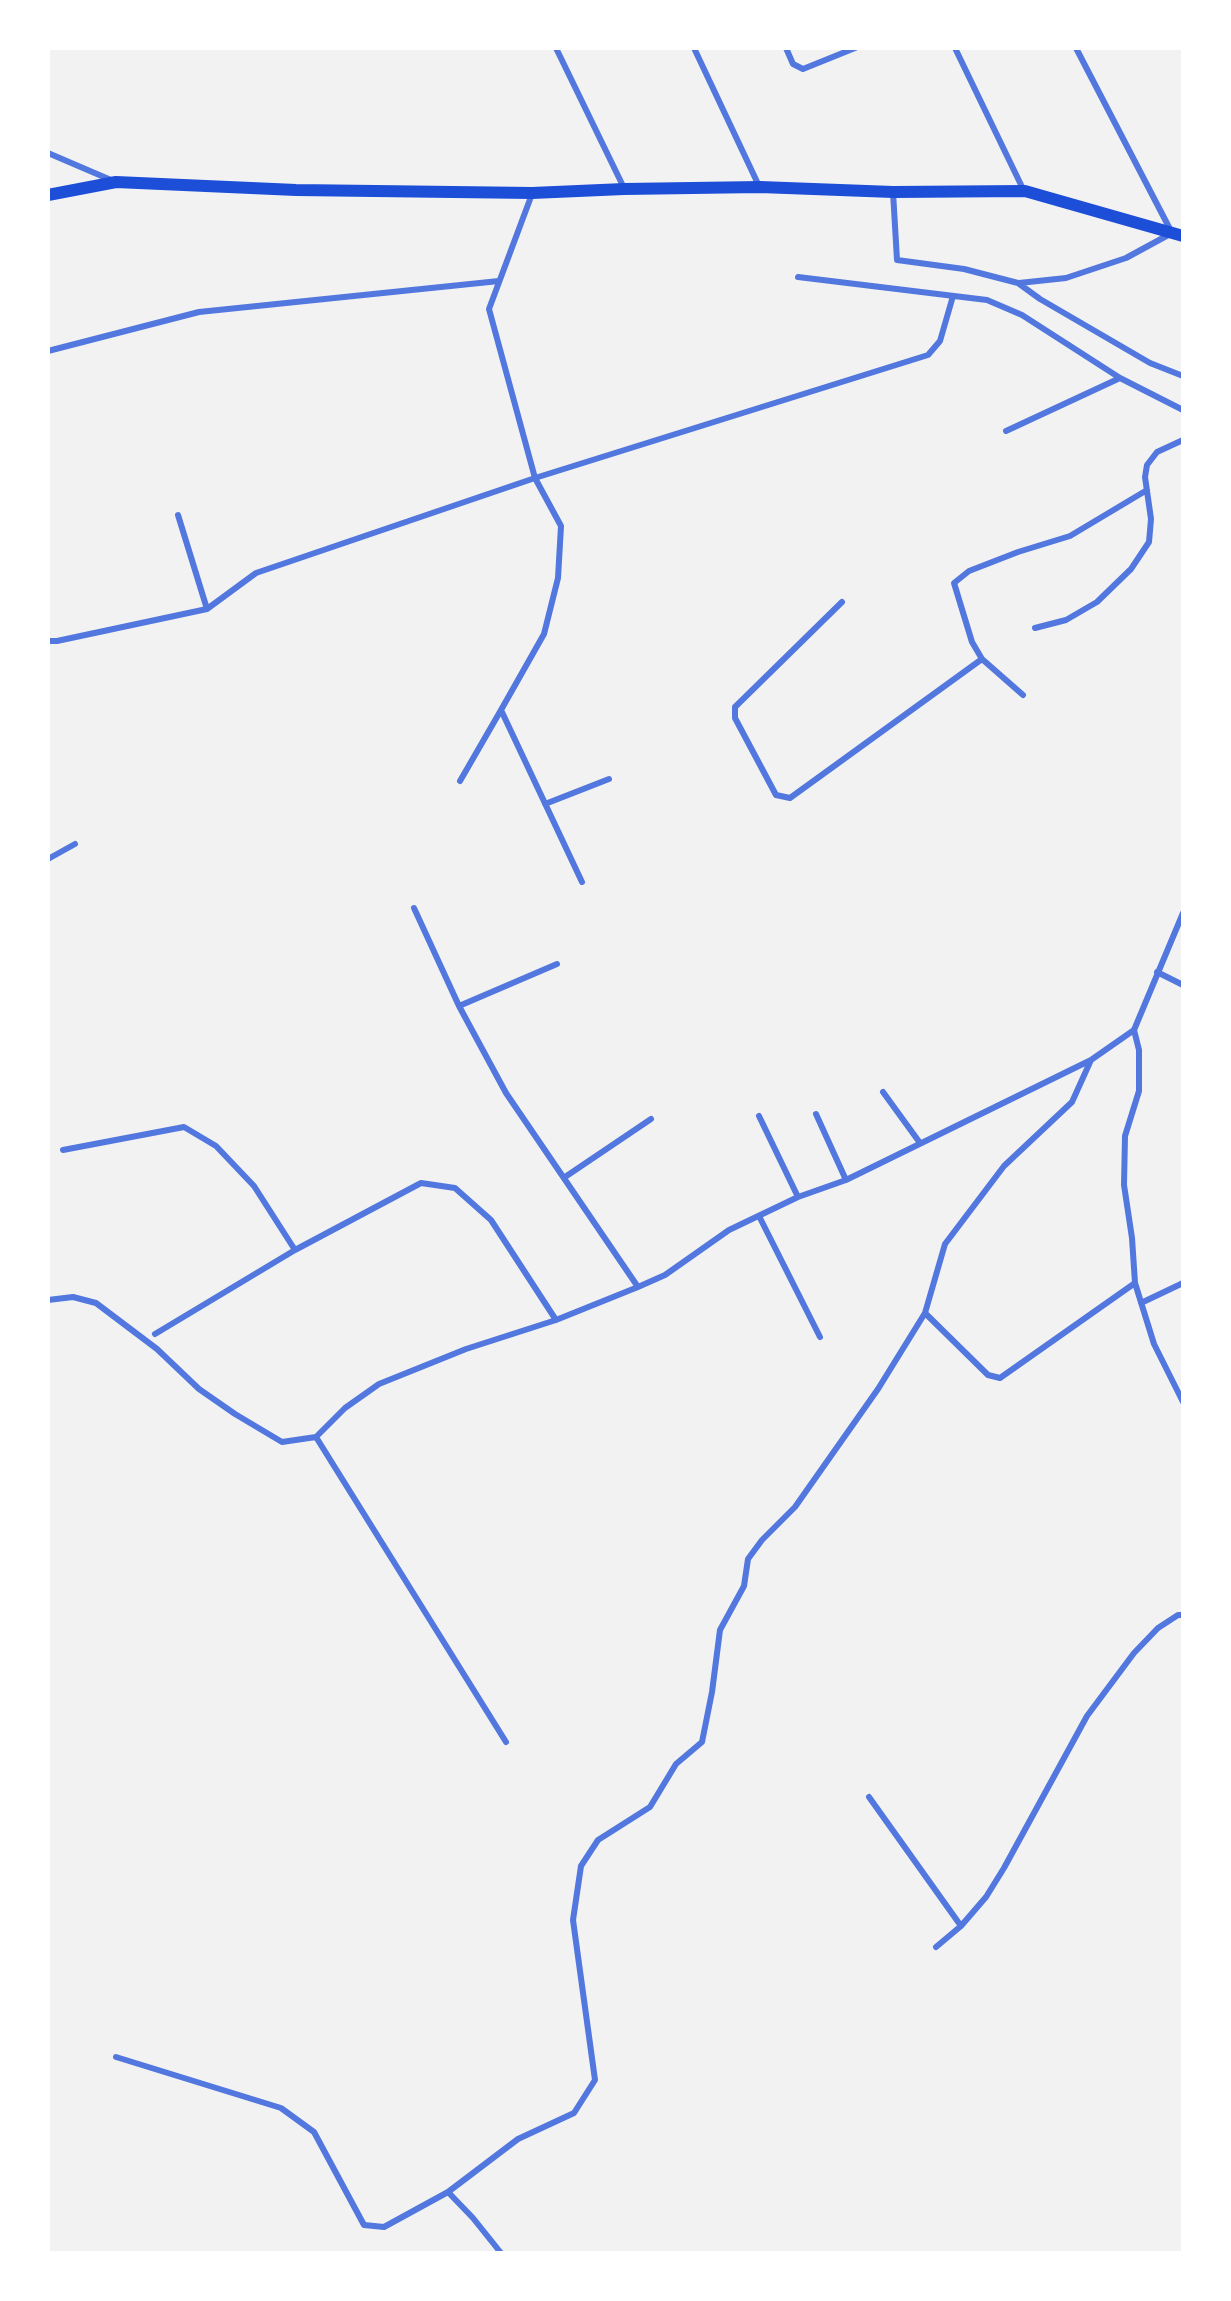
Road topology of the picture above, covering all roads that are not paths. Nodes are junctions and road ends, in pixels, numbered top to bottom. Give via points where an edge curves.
1 (556, 48) edge
2 (694, 48) edge
3 (786, 48) edge
4 (855, 48) edge
5 (955, 48) edge
6 (1076, 48) edge
7 (48, 153) edge
8 (116, 182) junction
9 (760, 187) junction
10 (624, 189) junction
11 (1024, 191) junction
12 (893, 192) junction
13 (532, 193) junction
14 (48, 195) edge
15 (1177, 235) edge
16 (798, 277) dead end
17 (499, 281) junction
18 (1018, 283) junction
19 (953, 296) junction
20 (48, 351) edge
21 (1183, 376) edge
22 (1119, 378) junction
23 (1183, 410) edge
24 (1006, 430) dead end
25 (1183, 440) edge
26 (535, 478) junction
27 (1148, 490) junction
28 (178, 515) dead end
29 (842, 602) dead end
30 (207, 609) junction
31 (1035, 628) dead end
32 (48, 641) edge
33 (982, 658) junction
34 (1023, 695) dead end
35 (501, 710) junction
36 (609, 779) dead end
37 (460, 782) dead end
38 (545, 804) junction
39 (75, 844) dead end
40 (48, 859) edge
41 (582, 882) dead end
42 (414, 908) dead end
43 (1183, 914) edge
44 (557, 964) dead end
45 (1158, 972) junction
46 (1183, 985) edge
47 (459, 1006) junction
48 (1134, 1030) junction
49 (1091, 1060) junction
50 (883, 1092) dead end
51 (816, 1114) dead end
52 (759, 1116) dead end
53 (651, 1119) dead end
54 (920, 1143) junction
55 (63, 1150) dead end
56 (565, 1177) junction
57 (846, 1180) junction
58 (798, 1197) junction
59 (759, 1216) junction
60 (295, 1250) junction
61 (1135, 1283) junction
62 (1183, 1283) edge
63 (638, 1287) junction
64 (48, 1300) edge
65 (1142, 1303) junction
66 (925, 1313) junction
67 (556, 1320) junction
68 (155, 1334) dead end
69 (819, 1337) dead end
70 (1183, 1402) edge
71 (316, 1437) junction
72 (1183, 1615) edge
73 (506, 1742) dead end
74 (869, 1797) dead end
75 (961, 1926) junction
76 (936, 1947) dead end
77 (116, 2057) dead end
78 (448, 2192) junction
79 (501, 2253) edge

1 - 10 street
2 - 9 street
3 - 4 street via 793,64 803,69
5 - 11 street
6 - 15 street
7 - 8 street
8 - 13 main road via 296,190
8 - 14 main road
9 - 10 main road
9 - 12 main road
10 - 13 main road
11 - 12 main road
11 - 15 main road
12 - 18 street via 897,260 942,265
13 - 17 street
15 - 18 street via 1126,258 1066,278
16 - 19 street
17 - 20 street via 200,312
17 - 26 street via 489,309
18 - 21 street via 1150,363
19 - 22 street via 987,300 1022,315
19 - 26 street via 940,342 928,355
22 - 23 street
22 - 24 street
25 - 27 street via 1157,452 1147,465
26 - 30 street via 256,573
26 - 35 street via 561,526 558,578 544,634
27 - 31 street via 1149,542 1131,569 1097,602 1066,620
27 - 33 street via 1070,536 969,571 954,583 972,642
28 - 30 street
29 - 33 street via 735,707 735,718 776,795 790,798
30 - 32 street
33 - 34 street
35 - 37 street
35 - 38 street
36 - 38 street
38 - 41 street
39 - 40 street
42 - 47 street
43 - 45 street
44 - 47 street
45 - 46 street
45 - 48 street
47 - 56 street via 506,1093
48 - 49 street
48 - 61 street via 1139,1050 1140,1091 1125,1136 1124,1185
49 - 54 street
49 - 66 street via 1072,1102 1004,1166 945,1244
50 - 54 street
51 - 57 street
52 - 58 street
53 - 56 street
54 - 57 street
55 - 60 street via 184,1127 216,1146 254,1186
56 - 63 street
57 - 58 street
58 - 59 street
59 - 63 street via 729,1230 664,1275
59 - 69 street
60 - 67 street via 421,1183 455,1188 491,1220
60 - 68 street
61 - 65 street
61 - 66 street via 1000,1378 988,1375
62 - 65 street
63 - 67 street
64 - 71 street via 73,1297 96,1304 157,1349 199,1389 282,1442
65 - 70 street via 1154,1344
66 - 78 street via 878,1389 795,1508 748,1559 744,1586 720,1630 702,1742 676,1764 650,1807 598,1840 581,1866 573,1920 595,2080 574,2113 518,2139
67 - 71 street via 466,1349 379,1384 345,1408
71 - 73 street
72 - 75 street via 1158,1628 1134,1653 1087,1716 1004,1868
74 - 75 street
75 - 76 street
77 - 78 street via 281,2108 314,2132 364,2225 384,2227
78 - 79 street

